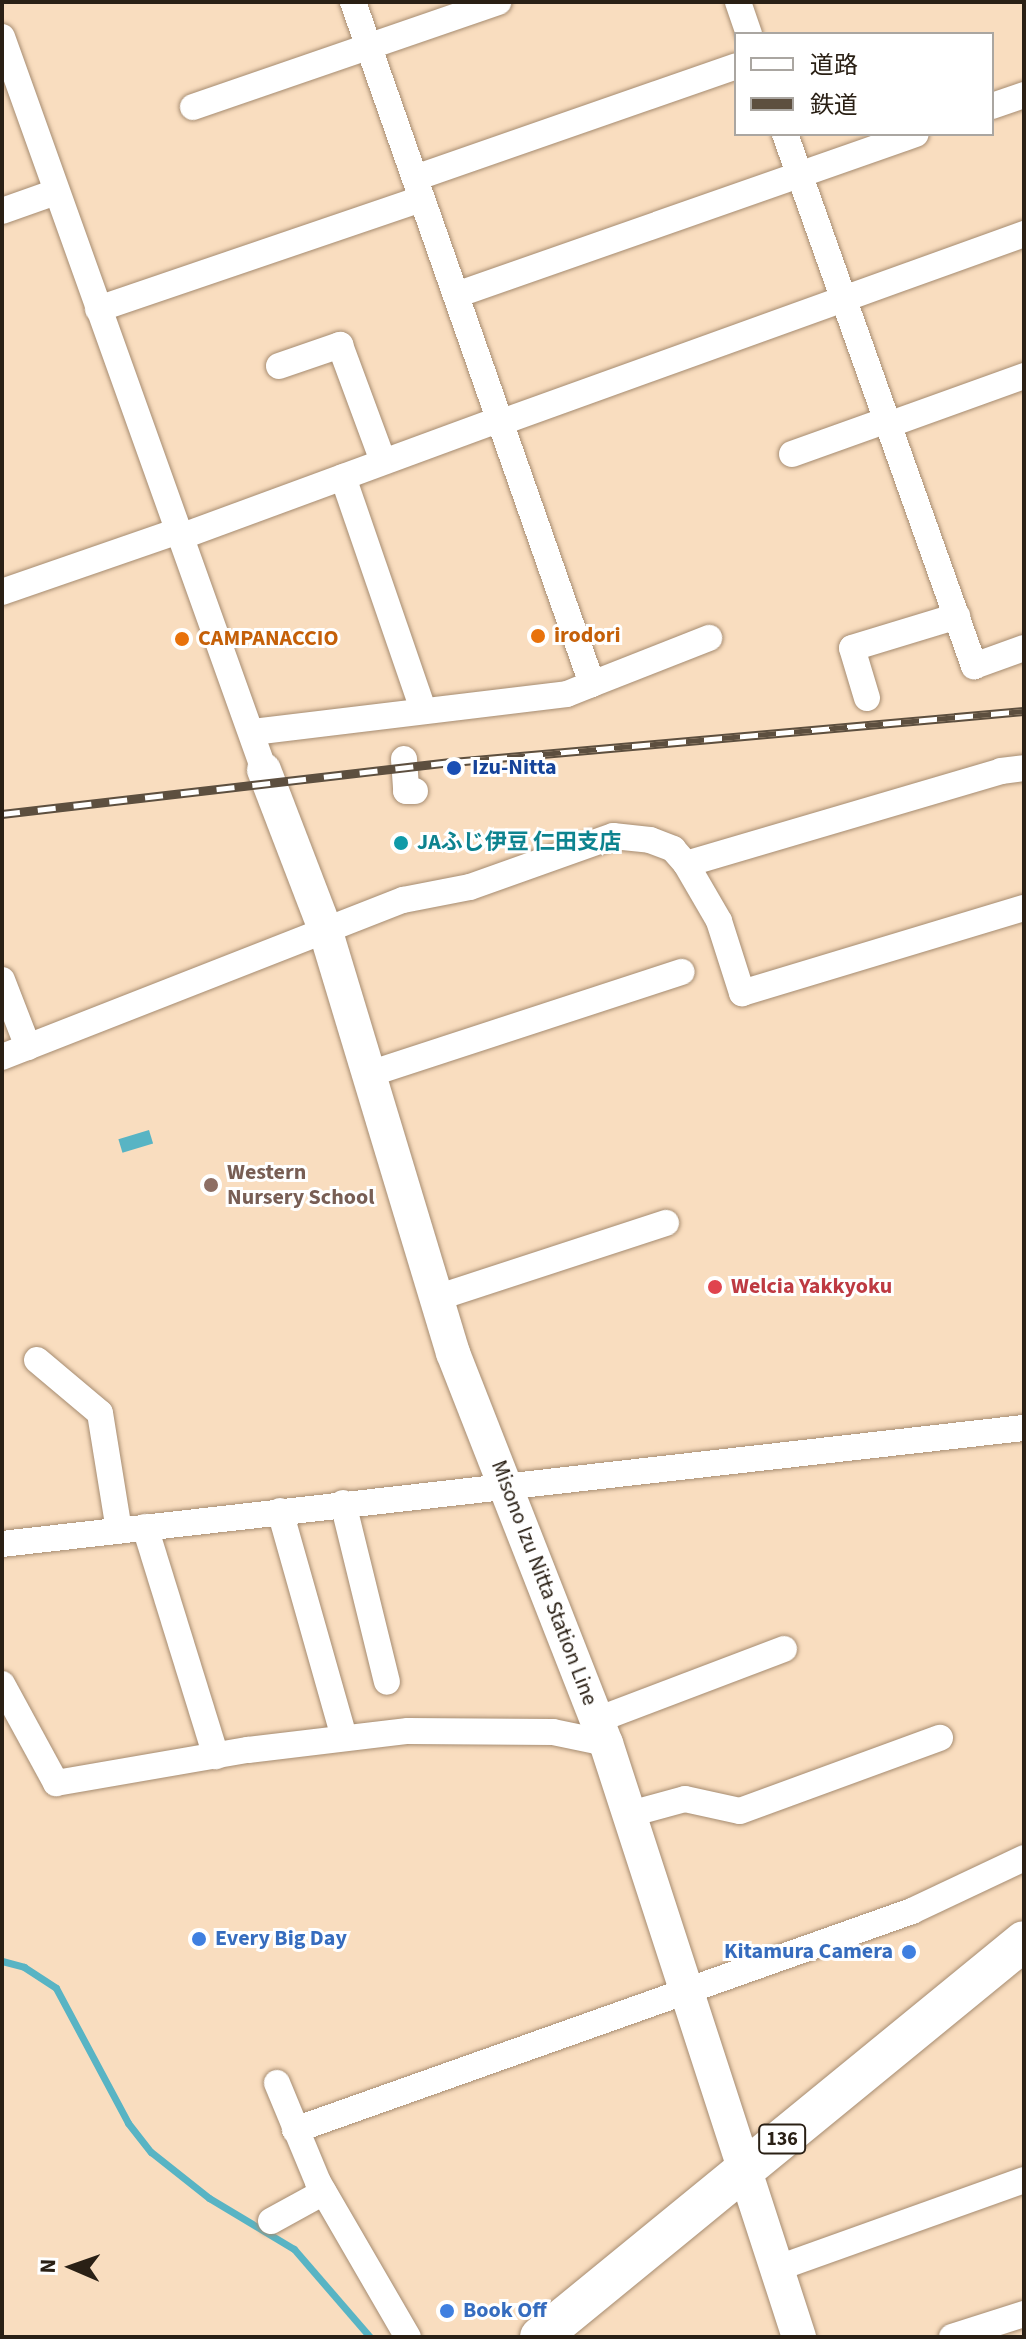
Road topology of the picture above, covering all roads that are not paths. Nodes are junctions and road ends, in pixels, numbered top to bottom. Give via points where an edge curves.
1 (353, 2) edge
2 (498, 2) edge
3 (738, 2) edge
4 (748, 32) edge
5 (2, 37) edge
6 (369, 47) junction
7 (734, 67) edge
8 (1024, 95) edge
9 (994, 105) edge
10 (193, 107) dead end
11 (786, 136) edge
12 (911, 136) edge
13 (801, 176) junction
14 (418, 188) junction
15 (56, 192) junction
16 (2, 211) edge
17 (1024, 234) edge
18 (456, 295) junction
19 (844, 299) junction
20 (98, 309) junction
21 (279, 366) dead end
22 (1024, 376) edge
23 (502, 420) junction
24 (887, 422) junction
25 (792, 454) dead end
26 (383, 461) junction
27 (343, 477) junction
28 (179, 534) junction
29 (2, 592) edge
30 (957, 616) junction
31 (709, 638) dead end
32 (1024, 648) edge
33 (592, 684) junction
34 (867, 698) dead end
35 (423, 709) junction
36 (253, 732) junction
37 (404, 759) dead end
38 (1024, 768) edge
39 (264, 770) joint
40 (415, 791) dead end
41 (686, 864) junction
42 (1024, 908) edge
43 (325, 929) junction
44 (682, 972) dead end
45 (2, 980) edge
46 (28, 1047) junction
47 (2, 1057) edge
48 (366, 1075) junction
49 (666, 1223) dead end
50 (436, 1298) junction
51 (37, 1360) dead end
52 (1024, 1428) edge
53 (506, 1484) junction
54 (343, 1503) junction
55 (280, 1511) junction
56 (132, 1528) junction
57 (2, 1544) edge
58 (784, 1649) dead end
59 (387, 1682) dead end
60 (2, 1684) edge
61 (602, 1732) junction
62 (344, 1737) junction
63 (940, 1738) dead end
64 (216, 1756) junction
65 (630, 1814) junction
66 (1024, 1858) edge
67 (1024, 1941) edge
68 (1024, 1976) edge
69 (689, 1990) junction
70 (277, 2083) dead end
71 (295, 2130) junction
72 (751, 2179) junction
73 (1024, 2180) edge
74 (324, 2192) junction
75 (271, 2221) dead end
76 (778, 2268) junction
77 (1024, 2314) edge
78 (408, 2337) edge
79 (540, 2337) edge
80 (573, 2337) edge
81 (799, 2337) edge
82 (952, 2337) edge

1 - 6 street
2 - 6 street
3 - 4 street
5 - 15 street
6 - 10 street
6 - 14 street
7 - 14 street
8 - 9 street
11 - 13 street
12 - 13 street
13 - 18 street
13 - 19 street
14 - 18 street
14 - 20 street
15 - 16 street
15 - 20 street
17 - 19 street
18 - 23 street
19 - 23 street
19 - 24 street
20 - 28 street
21 - 26 street via 340,345
22 - 24 street
23 - 26 street
23 - 33 street
24 - 25 street
24 - 30 street
26 - 27 street
27 - 28 street
27 - 35 street
28 - 29 street
28 - 36 street
30 - 32 street via 974,666
30 - 34 street via 852,648
31 - 33 street
33 - 35 street via 567,694
35 - 36 street
36 - 39 street
37 - 40 street via 406,791
38 - 41 street
39 - 43 main road, Misono Izu Nitta Station Line
41 - 42 street via 719,921 742,993
41 - 43 street via 673,849 650,840 613,836 470,887 403,900
43 - 46 street
43 - 48 main road, Misono Izu Nitta Station Line
44 - 48 street
45 - 46 street
46 - 47 street
48 - 50 main road, Misono Izu Nitta Station Line
49 - 50 street
50 - 53 main road, Misono Izu Nitta Station Line
51 - 56 street via 100,1413
52 - 53 street
53 - 54 street
53 - 61 main road, Misono Izu Nitta Station Line
54 - 55 street
54 - 59 street
55 - 56 street
55 - 62 street
56 - 57 street
56 - 64 street
58 - 61 street
60 - 64 street via 56,1783
61 - 62 street via 408,1731
61 - 65 main road, Misono Izu Nitta Station Line
62 - 64 street
63 - 65 street via 740,1811 685,1799
65 - 69 main road, Misono Izu Nitta Station Line
66 - 69 street via 912,1911
67 - 72 highway, 136
68 - 72 highway, 136
69 - 71 street
69 - 72 main road, Misono Izu Nitta Station Line
70 - 71 street
71 - 74 street
72 - 76 main road, Misono Izu Nitta Station Line
72 - 79 highway, 136
72 - 80 highway, 136
73 - 76 street
74 - 75 street
74 - 78 street
76 - 81 main road, Misono Izu Nitta Station Line
77 - 82 street

